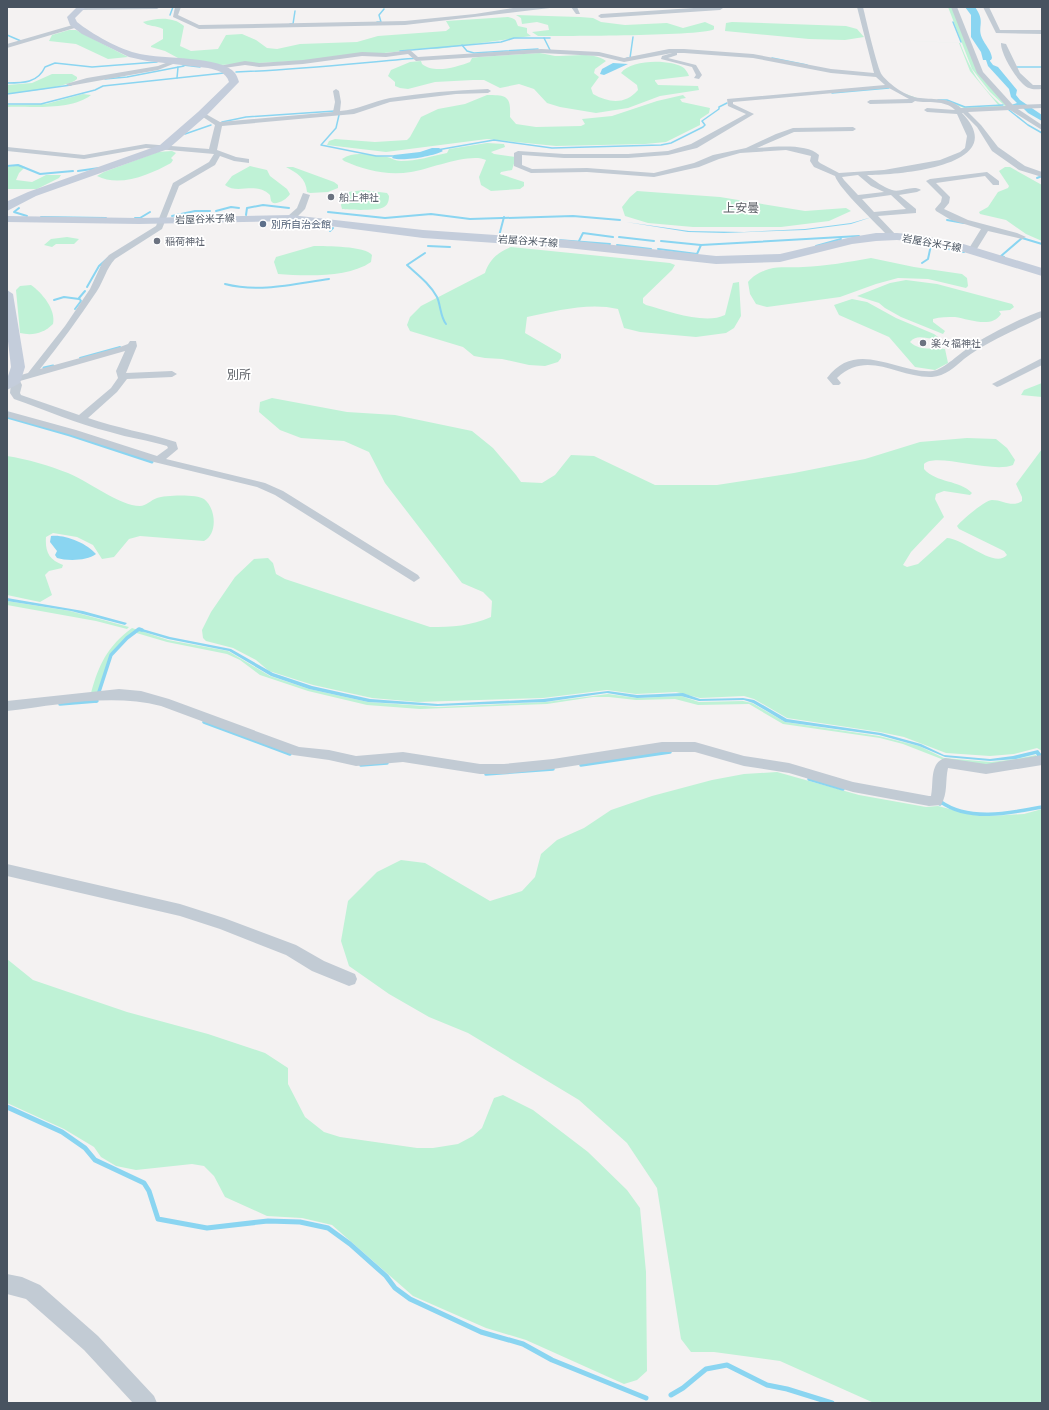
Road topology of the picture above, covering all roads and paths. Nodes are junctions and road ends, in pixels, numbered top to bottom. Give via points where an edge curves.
1 (157, 7) edge
2 (178, 7) edge
3 (555, 7) edge
4 (574, 7) edge
5 (860, 7) edge
6 (954, 7) edge
7 (986, 7) edge
8 (81, 8) edge
9 (720, 8) dead end
10 (661, 9) edge
11 (578, 13) dead end
12 (601, 16) dead end
13 (76, 26) junction
14 (1042, 32) edge
15 (1003, 44) dead end
16 (7, 46) edge
17 (703, 52) junction
18 (176, 61) junction
19 (217, 67) junction
20 (878, 75) junction
21 (696, 78) dead end
22 (70, 84) dead end
23 (890, 86) junction
24 (1042, 87) edge
25 (488, 91) dead end
26 (336, 92) dead end
27 (918, 100) junction
28 (870, 102) dead end
29 (1041, 104) edge
30 (1014, 108) junction
31 (927, 110) dead end
32 (959, 111) junction
33 (202, 114) junction
34 (336, 114) junction
35 (219, 124) junction
36 (1042, 128) edge
37 (854, 129) dead end
38 (164, 147) junction
39 (7, 149) edge
40 (748, 150) junction
41 (215, 153) junction
42 (926, 155) dead end
43 (246, 161) dead end
44 (940, 163) junction
45 (859, 174) junction
46 (838, 175) junction
47 (1042, 175) edge
48 (996, 183) dead end
49 (917, 190) dead end
50 (893, 193) junction
51 (306, 195) dead end
52 (855, 198) junction
53 (7, 208) edge
54 (872, 214) junction
55 (291, 218) junction
56 (7, 219) edge
57 (163, 220) junction
58 (986, 227) junction
59 (893, 236) junction
60 (1022, 237) dead end
61 (972, 250) junction
62 (1042, 272) edge
63 (7, 294) edge
64 (1042, 314) edge
65 (1042, 361) edge
66 (172, 374) dead end
67 (31, 375) junction
68 (122, 376) junction
69 (10, 382) edge
70 (836, 383) dead end
71 (997, 384) dead end
72 (7, 414) edge
73 (80, 420) junction
74 (158, 460) junction
75 (414, 578) dead end
76 (7, 706) edge
77 (1040, 761) edge
78 (7, 870) edge
79 (349, 979) dead end
80 (7, 1284) edge
81 (147, 1403) edge

1 - 8 street
2 - 3 street via 175,16 194,26 202,27 405,23
4 - 11 street
5 - 20 street
6 - 30 street via 980,73
7 - 14 street via 998,32
8 - 13 main road via 70,20
9 - 10 street
10 - 12 street
13 - 16 street
13 - 18 main road via 136,57
15 - 24 street via 1012,70 1031,87
17 - 19 street via 669,51 624,60 599,54 548,51 416,59 410,52
17 - 20 street via 753,56 831,70
17 - 21 street via 676,54 664,58 694,66 699,75
18 - 19 main road
18 - 22 street via 160,69
19 - 33 main road via 230,72 234,82
20 - 23 street
23 - 27 street
23 - 40 street via 729,100 730,105 751,114 709,139 683,149 668,153 628,156 564,156 519,152 518,166 531,171 587,170 654,175 700,164 724,154
25 - 34 street via 389,100 354,112
26 - 34 street
27 - 28 street
27 - 32 street via 944,100
29 - 30 street
30 - 32 street
30 - 36 street
31 - 32 street
32 - 44 street via 970,130 970,147 957,158
32 - 47 street via 965,112 979,126 995,149 1022,168
33 - 35 street
33 - 38 main road
34 - 35 street
35 - 41 street via 213,144
37 - 40 street via 793,130
38 - 39 street via 146,146 84,156
38 - 41 street
38 - 53 main road via 43,190 12,203
40 - 46 street via 786,148 810,152 815,155 814,162
41 - 43 street
41 - 57 street via 212,163 176,185
42 - 44 street
44 - 45 street
45 - 46 street
45 - 50 street
46 - 52 street via 840,182
48 - 58 street via 987,174 930,181 946,197 945,203 938,209 940,212 960,221
49 - 50 street
50 - 52 street via 873,192
50 - 54 street via 913,210
51 - 55 street via 301,209
52 - 54 street
54 - 59 street
55 - 57 main road, 岩屋谷米子線
55 - 59 main road, 岩屋谷米子線 via 423,234 567,244 716,260 781,258 857,238
56 - 57 main road, 岩屋谷米子線
57 - 67 street via 159,228 112,257 105,265 94,289 68,328
58 - 60 street
58 - 61 street
59 - 61 main road, 岩屋谷米子線
61 - 62 main road, 岩屋谷米子線
63 - 69 main road via 18,367
64 - 70 street via 981,342 940,373 927,374 884,364 855,363 839,369 832,378
65 - 71 street
66 - 68 street
67 - 68 street via 133,344
67 - 69 street
68 - 73 street via 114,390
69 - 73 street via 17,385 15,396
72 - 74 street
73 - 74 street via 172,444 173,449
74 - 75 street via 269,488
76 - 77 street via 119,694 141,696 164,702 298,752 356,761 412,758 480,769 519,768 662,747 695,747 744,761 789,768 853,787 929,801 936,801 939,796 940,770 945,763 982,769
78 - 79 street via 180,910 224,924 291,950 318,966
80 - 81 street via 33,1292 91,1343

